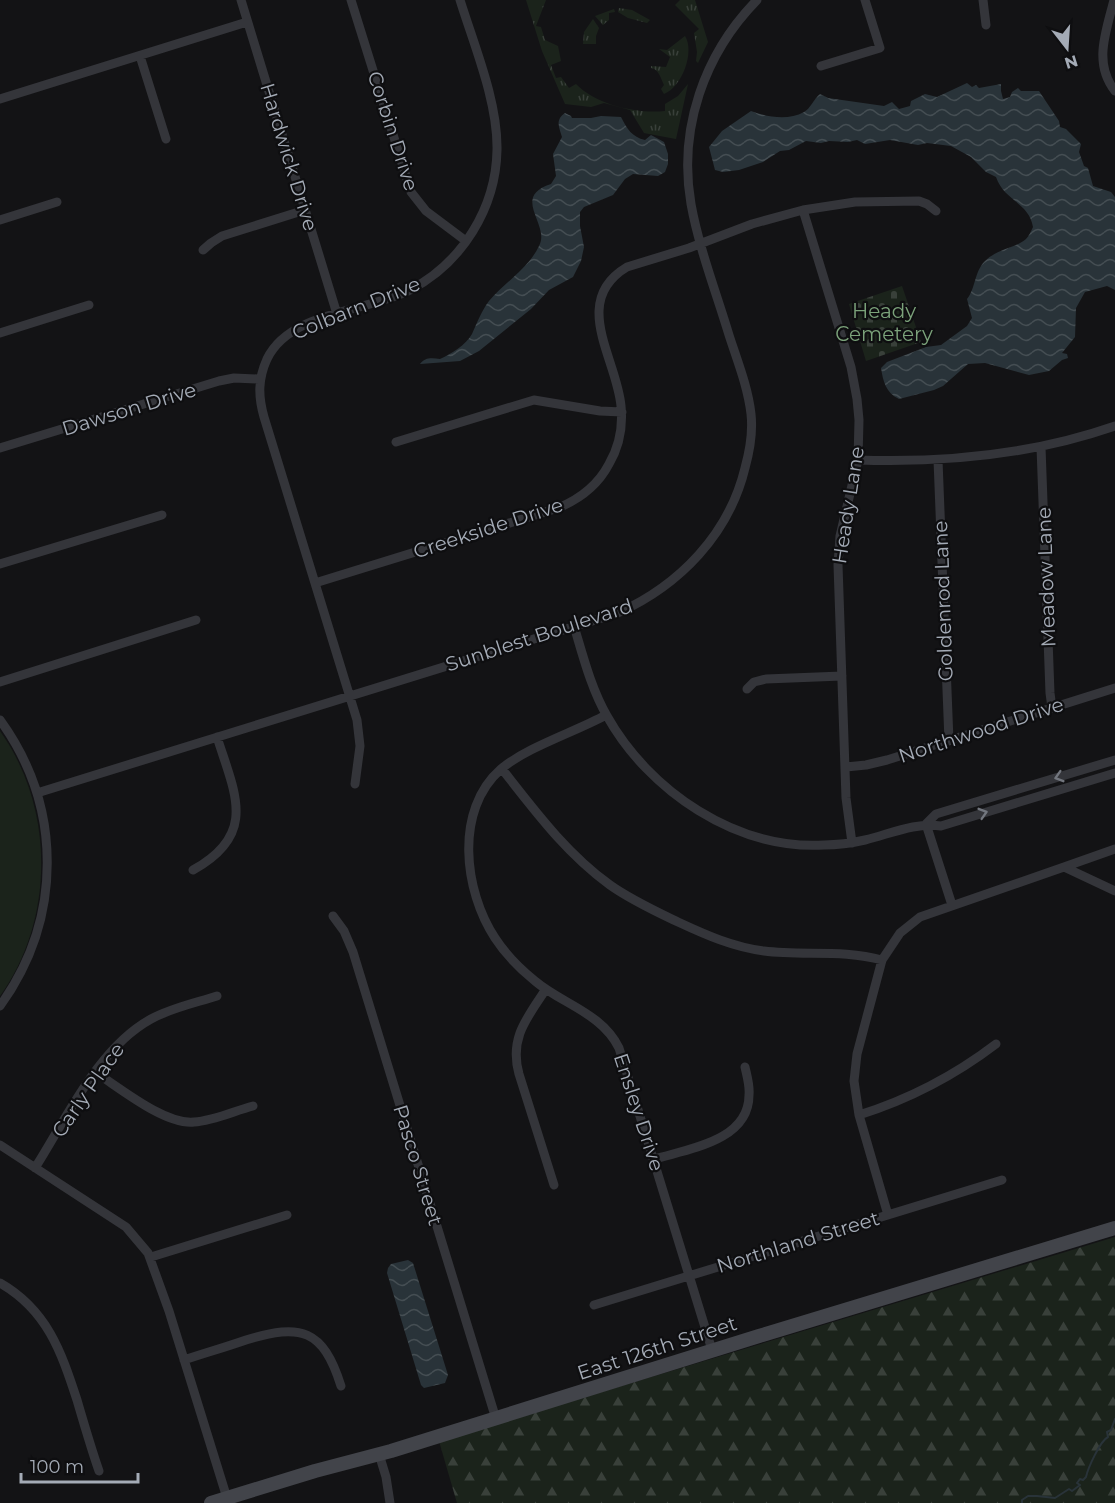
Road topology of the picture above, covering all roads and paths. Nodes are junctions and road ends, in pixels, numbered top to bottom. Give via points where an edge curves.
1 (240, 0) edge
2 (351, 0) edge
3 (460, 0) edge
4 (757, 0) edge
5 (865, 0) edge
6 (983, 0) edge
7 (1114, 0) edge
8 (247, 22) junction
9 (986, 25) dead end
10 (140, 56) junction
11 (822, 66) dead end
12 (1115, 91) edge
13 (0, 99) edge
14 (166, 139) dead end
15 (57, 202) dead end
16 (305, 210) junction
17 (803, 210) junction
18 (936, 211) dead end
19 (0, 220) edge
20 (466, 241) junction
21 (701, 243) junction
22 (203, 250) dead end
23 (89, 305) dead end
24 (338, 314) junction
25 (0, 333) edge
26 (259, 379) junction
27 (622, 412) junction
28 (1115, 426) edge
29 (396, 442) dead end
30 (1041, 447) junction
31 (0, 448) edge
32 (858, 460) junction
33 (938, 460) junction
34 (162, 514) dead end
35 (0, 564) edge
36 (315, 583) junction
37 (196, 620) dead end
38 (574, 626) junction
39 (842, 676) junction
40 (0, 682) edge
41 (1115, 688) edge
42 (747, 689) dead end
43 (350, 696) junction
44 (1052, 708) junction
45 (606, 715) junction
46 (0, 720) edge
47 (217, 737) junction
48 (949, 741) junction
49 (1115, 760) edge
50 (846, 767) junction
51 (502, 769) junction
52 (1115, 773) edge
53 (355, 784) dead end
54 (37, 793) junction
55 (926, 824) junction
56 (852, 843) junction
57 (1115, 849) edge
58 (1064, 867) junction
59 (193, 870) dead end
60 (1115, 891) edge
61 (952, 905) junction
62 (333, 916) dead end
63 (882, 960) junction
64 (546, 989) junction
65 (217, 996) dead end
66 (0, 1006) edge
67 (996, 1044) dead end
68 (745, 1067) dead end
69 (95, 1072) junction
70 (253, 1106) dead end
71 (859, 1114) junction
72 (0, 1145) edge
73 (655, 1160) junction
74 (35, 1168) junction
75 (1002, 1180) dead end
76 (554, 1185) dead end
77 (287, 1215) dead end
78 (888, 1215) junction
79 (1115, 1228) edge
80 (151, 1257) junction
81 (690, 1275) junction
82 (0, 1283) edge
83 (594, 1305) dead end
84 (712, 1350) junction
85 (184, 1360) junction
86 (341, 1386) dead end
87 (496, 1419) junction
88 (379, 1454) junction
89 (99, 1471) dead end
90 (227, 1498) junction
91 (211, 1503) edge
92 (390, 1503) edge

1 - 8 street, Hardwick Drive
2 - 20 street, Corbin Drive via 411,192 426,211
3 - 20 street, Colbarn Drive via 493,109 497,142 490,193
4 - 21 street, Sunblest Boulevard via 717,51 693,117 688,179
5 - 11 street via 880,48
6 - 9 street
7 - 12 street via 1102,53 1106,77
8 - 10 street
8 - 16 street, Hardwick Drive
10 - 13 street
10 - 14 street
15 - 19 street
16 - 22 street via 222,236
16 - 24 street, Hardwick Drive
17 - 18 street, Creekside Drive via 896,200 923,202
17 - 21 street, Creekside Drive
17 - 32 street, Heady Lane via 854,377
20 - 24 street, Colbarn Drive via 440,270 410,290
21 - 27 street, Creekside Drive via 627,267 604,289 599,322
21 - 38 street, Sunblest Boulevard via 750,410 751,440 741,485 716,533 679,576 632,607
23 - 25 street
24 - 26 street, Colbarn Drive via 303,325 283,338 271,352
26 - 31 street, Dawson Drive via 219,381
26 - 36 street, Colbarn Drive via 261,407
27 - 29 street via 534,400
27 - 36 street, Creekside Drive via 620,438 607,468 591,488 569,503
28 - 30 street
30 - 33 street
30 - 44 street, Meadow Lane
32 - 33 street
32 - 39 street, Heady Lane via 839,545
33 - 48 street, Goldenrod Lane
34 - 35 street
36 - 43 street, Colbarn Drive
37 - 40 street
38 - 43 street, Sunblest Boulevard
38 - 45 street
39 - 42 street via 766,679
39 - 50 street, Heady Lane
41 - 44 street, Northwood Drive
43 - 47 street, Sunblest Boulevard
43 - 53 street, Colbarn Drive via 359,733
44 - 48 street, Northwood Drive
45 - 51 street, Ensley Drive via 524,754
45 - 56 street via 623,742 652,774 706,815 747,833 781,842 813,846
46 - 54 street via 23,756
47 - 54 street, Sunblest Boulevard
47 - 59 street via 236,800 234,828 220,851
48 - 50 street, Northwood Drive via 874,764
49 -> 55 street via 936,814
50 - 56 street, Heady Lane
51 - 63 street via 579,860 611,886 653,910 742,947 850,954
51 - 64 street, Ensley Drive via 485,788 474,814 471,874 479,905 495,938 514,963
55 -> 52 street via 940,826
54 - 66 street via 46,838 45,898 26,960
55 - 56 street
55 - 61 street
57 - 58 street
58 - 60 street
58 - 61 street
61 - 63 street via 909,925
62 - 87 street, Pasco Street via 353,952
63 - 71 street via 855,1063
64 - 73 street, Ensley Drive via 597,1021 617,1042
64 - 76 street via 520,1032 516,1056
65 - 69 street, Carly Place via 159,1015 140,1026 110,1051
67 - 71 street via 935,1084
68 - 73 street via 749,1104 733,1130
69 - 70 street via 164,1117 180,1122 201,1121
69 - 74 street, Carly Place
71 - 78 street
72 - 74 street
73 - 81 street, Ensley Drive
74 - 80 street via 126,1227
75 - 78 street, Northland Street
77 - 80 street
78 - 81 street, Northland Street
79 - 84 main road, East 126th Street
80 - 85 street
81 - 83 street, Northland Street
81 - 84 street, Ensley Drive
82 - 89 street via 30,1305 54,1337
84 - 87 main road, East 126th Street
85 - 86 street via 275,1331 294,1331 309,1336 326,1350
85 - 90 street
87 - 88 main road, East 126th Street
88 - 90 main road, East 126th Street
88 - 92 street
90 - 91 main road, East 126th Street

